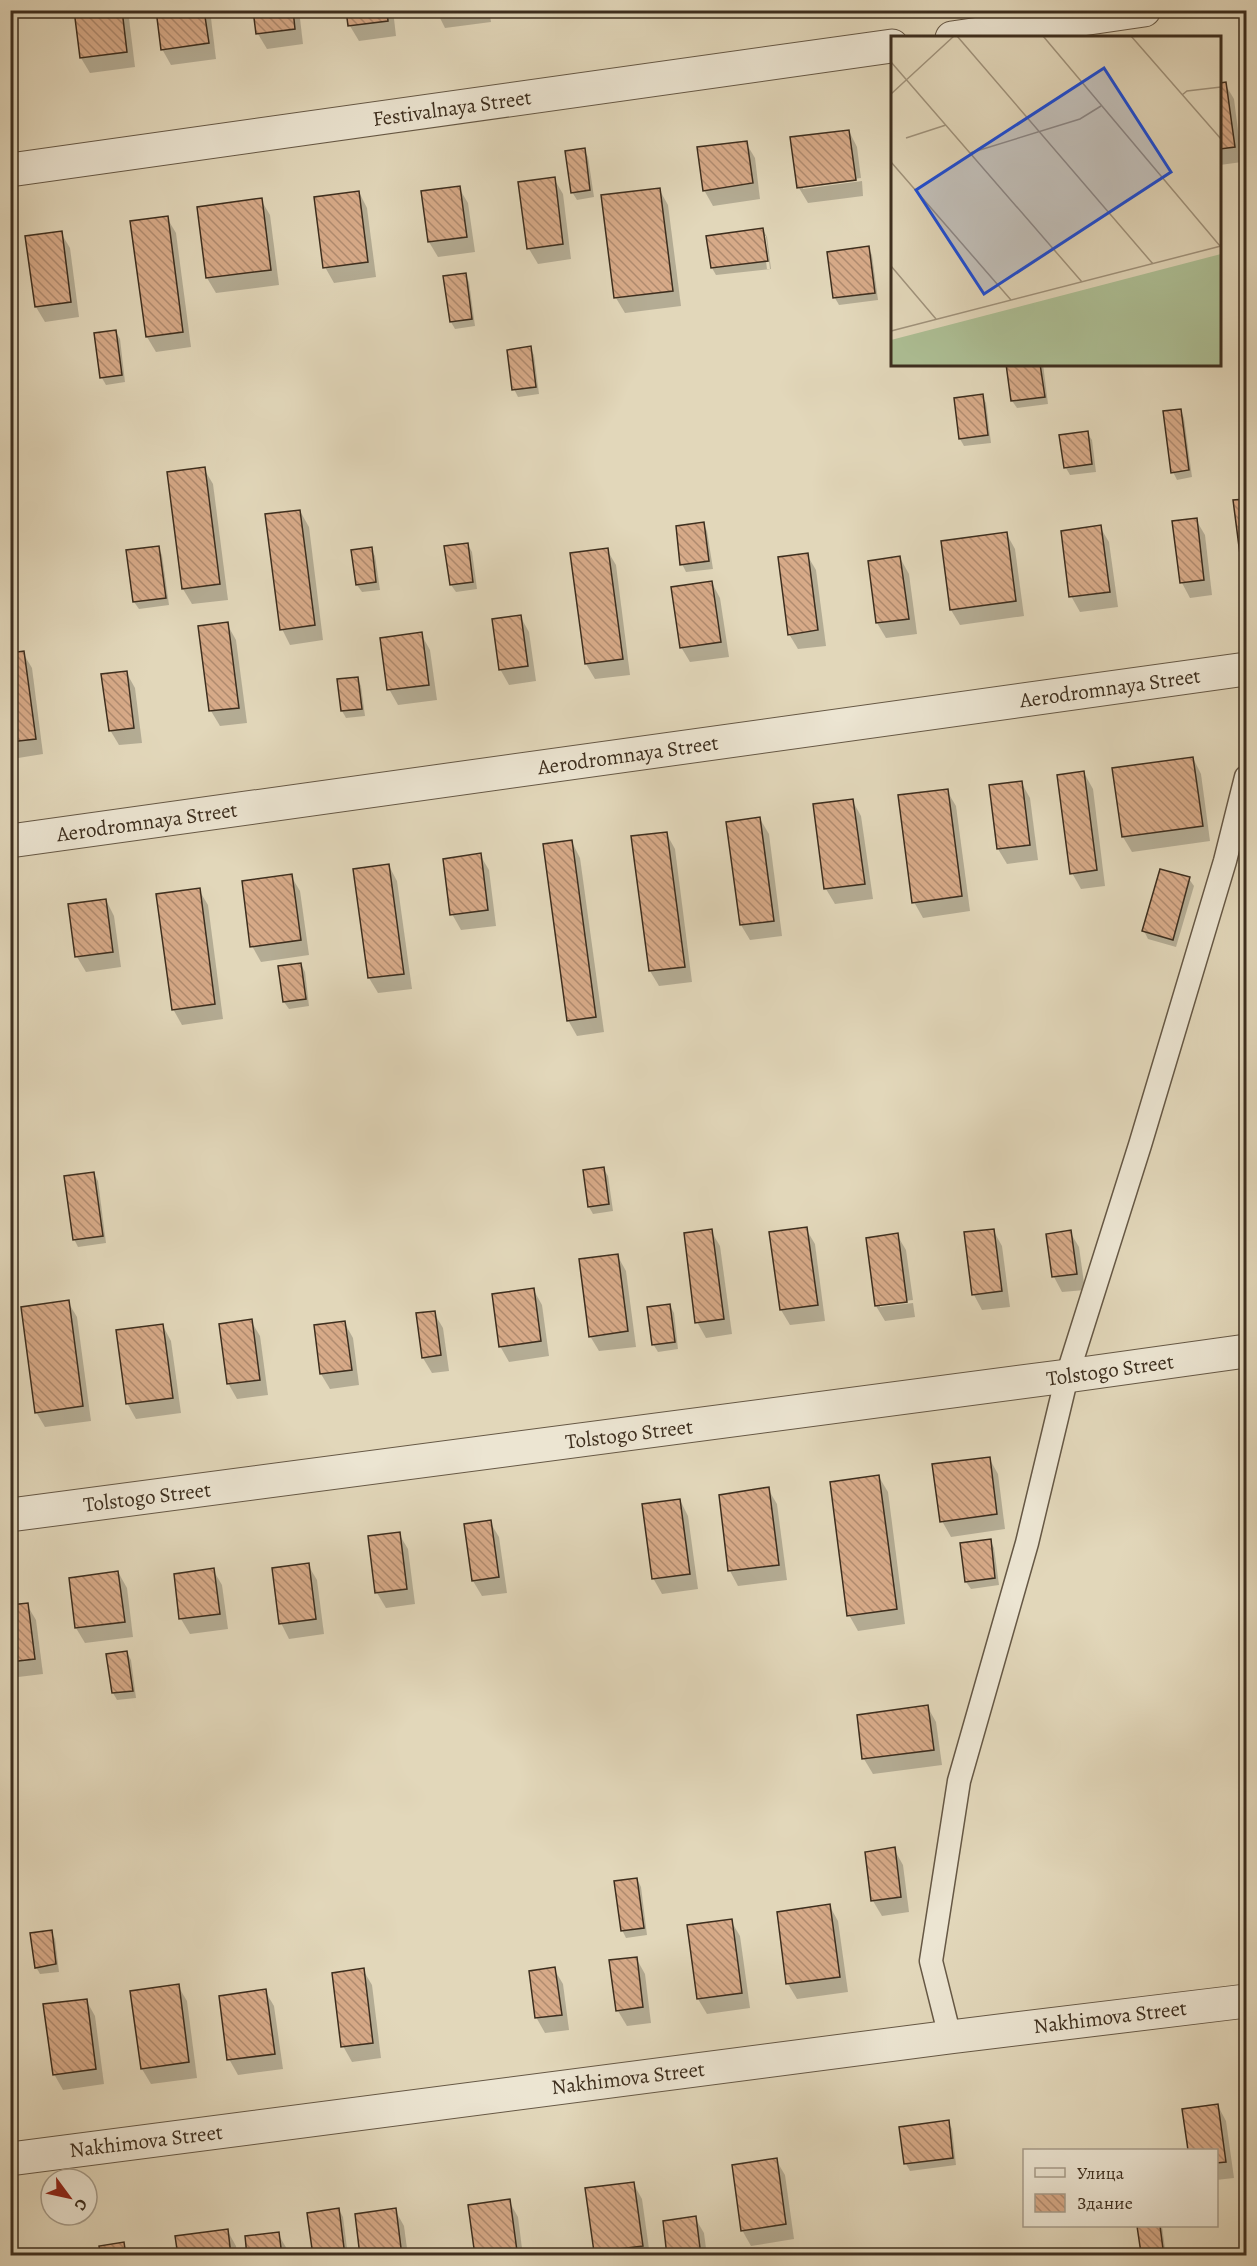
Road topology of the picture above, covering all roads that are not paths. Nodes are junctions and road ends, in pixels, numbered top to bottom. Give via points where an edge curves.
1 (1144, 10) edge
2 (966, 36) edge
3 (891, 46) edge
4 (10, 170) edge
5 (1246, 669) edge
6 (1246, 777) edge
7 (10, 841) edge
8 (1246, 1351) edge
9 (1068, 1377) junction
10 (10, 1515) edge
11 (1246, 2001) edge
12 (950, 2037) junction
13 (10, 2159) edge

1 - 2 street
3 - 4 street, Festivalnaya Street
5 - 7 street, Aerodromnaya Street
6 - 9 lane via 1225,861
8 - 9 street, Tolstogo Street
9 - 10 street, Tolstogo Street
9 - 12 lane via 1027,1543 959,1781 931,1961
11 - 12 street, Nakhimova Street
12 - 13 street, Nakhimova Street

